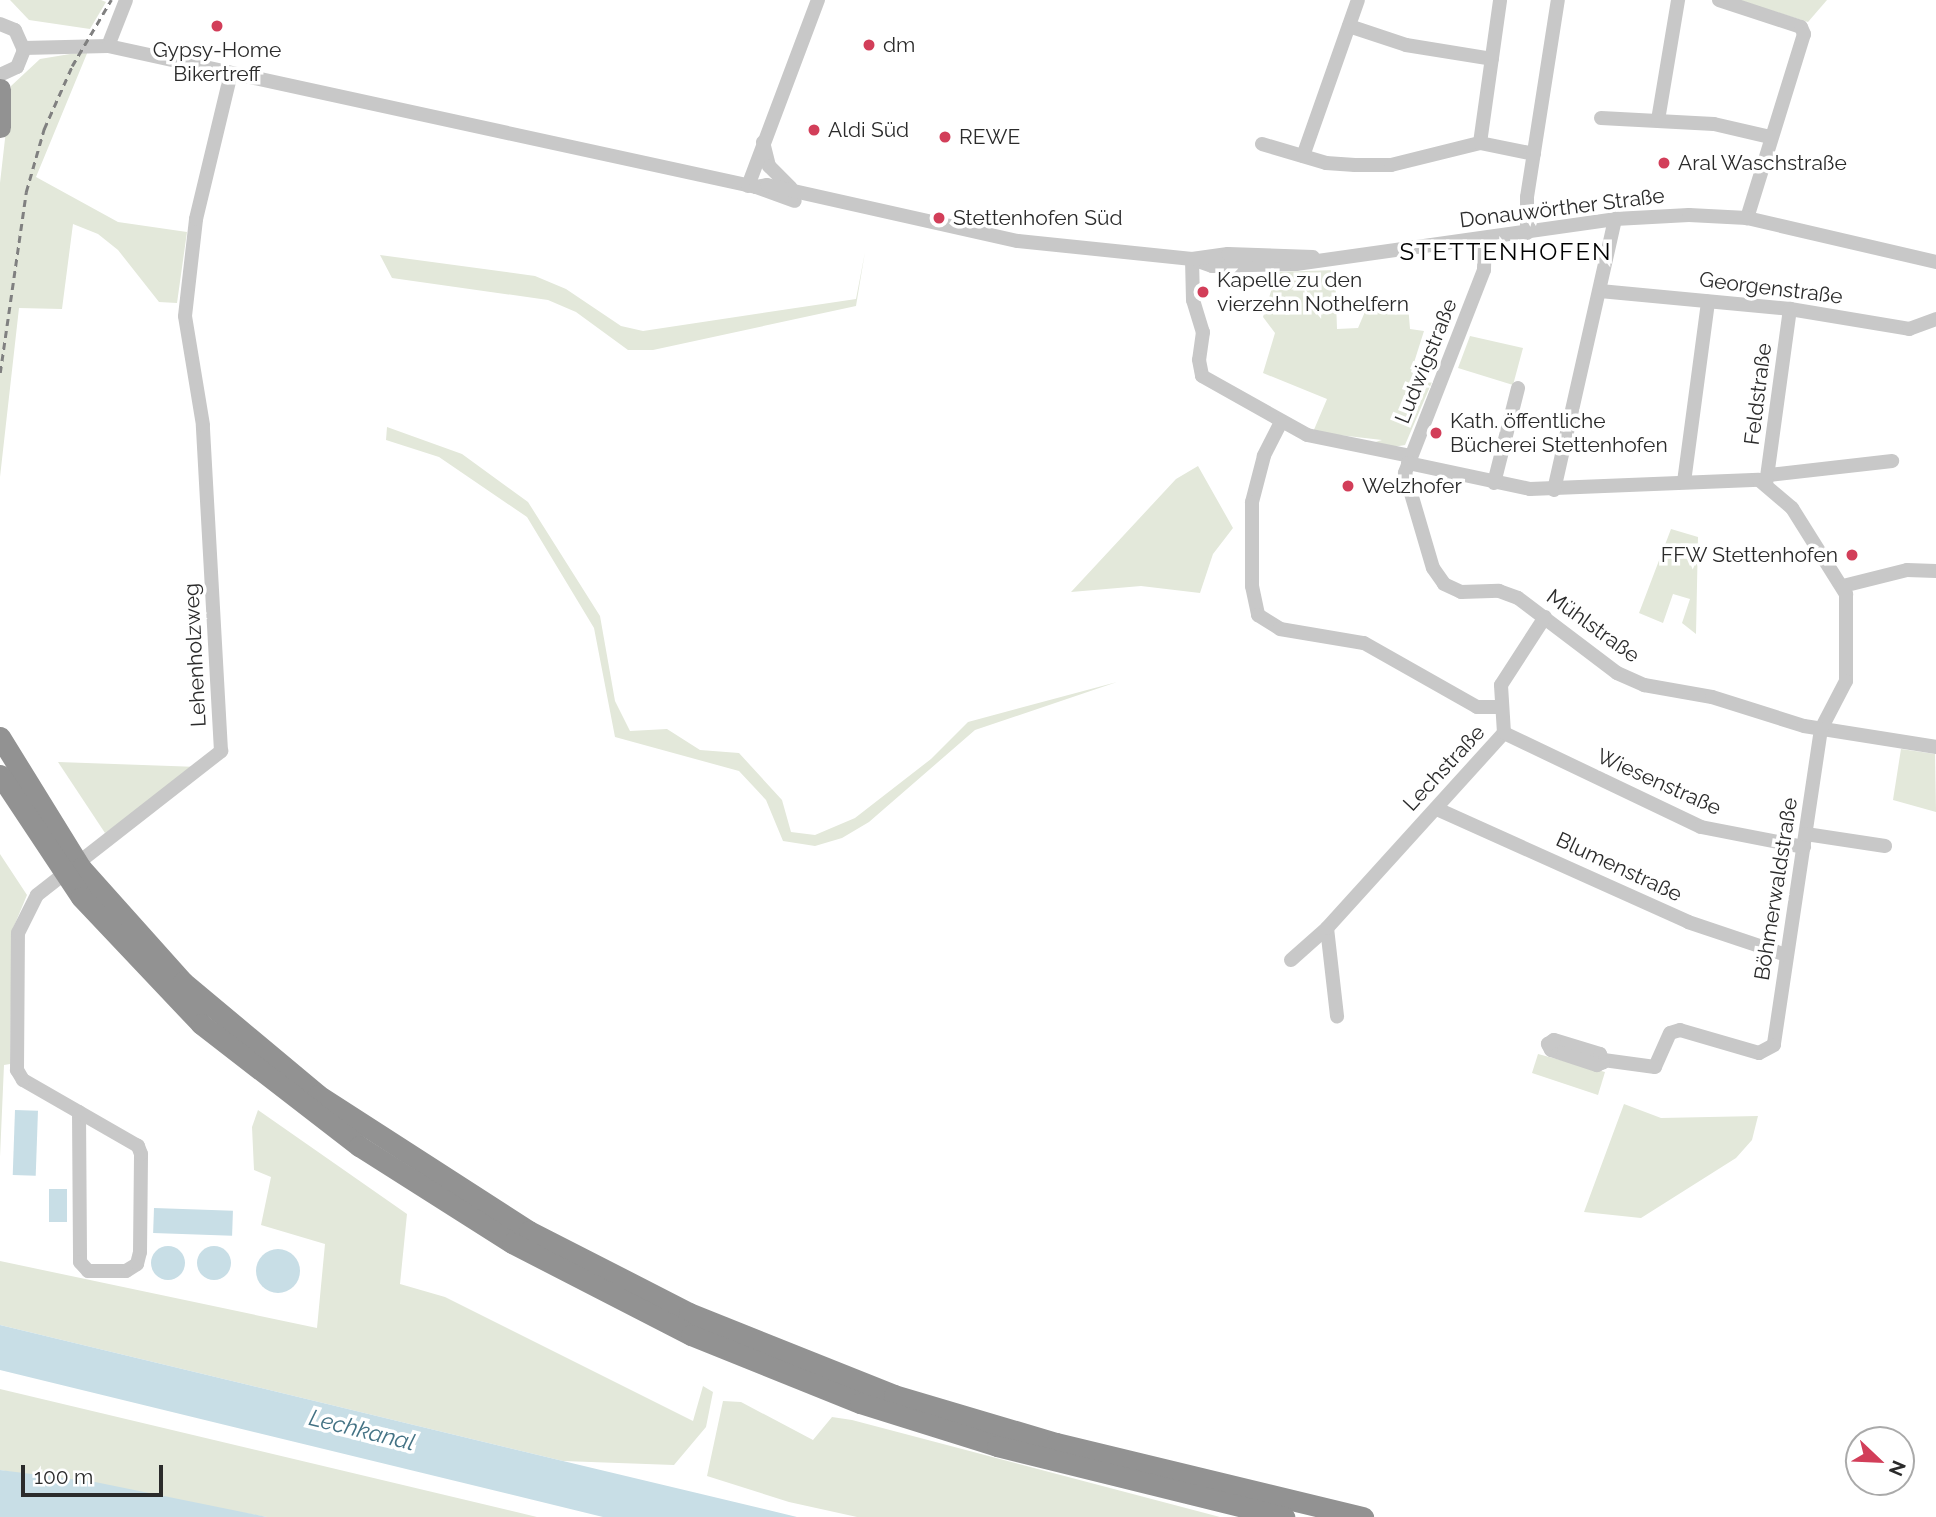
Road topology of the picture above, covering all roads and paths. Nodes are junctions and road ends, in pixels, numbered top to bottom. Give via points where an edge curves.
1 (126, 0) edge
2 (818, 0) edge
3 (1358, 0) edge
4 (1500, 0) edge
5 (1558, 0) edge
6 (1678, 0) edge
7 (1718, 0) edge
8 (0, 24) edge
9 (1349, 26) junction
10 (108, 46) junction
11 (23, 48) junction
12 (1492, 58) junction
13 (231, 73) junction
14 (0, 75) edge
15 (0, 89) edge
16 (1601, 118) dead end
17 (1658, 120) junction
18 (0, 127) edge
19 (1770, 137) junction
20 (763, 142) junction
21 (1480, 143) junction
22 (1262, 144) dead end
23 (1534, 154) junction
24 (1303, 156) junction
25 (752, 187) junction
26 (798, 192) junction
27 (889, 214) junction
28 (1747, 218) junction
29 (1615, 219) junction
30 (1527, 233) junction
31 (1485, 240) junction
32 (1192, 259) junction
33 (1936, 262) edge
34 (1600, 290) junction
35 (1708, 302) junction
36 (1790, 309) junction
37 (1936, 319) edge
38 (1518, 388) dead end
39 (1281, 422) junction
40 (1409, 459) junction
41 (1892, 461) dead end
42 (1768, 479) junction
43 (1684, 482) junction
44 (1494, 483) junction
45 (1555, 490) junction
46 (1936, 571) edge
47 (1843, 586) junction
48 (1545, 617) junction
49 (1499, 707) junction
50 (1821, 729) junction
51 (1504, 733) junction
52 (0, 737) edge
53 (1936, 747) edge
54 (0, 775) edge
55 (1437, 809) junction
56 (1805, 840) junction
57 (54, 846) junction
58 (1885, 846) dead end
59 (88, 891) junction
60 (1327, 928) junction
61 (1786, 955) junction
62 (1291, 960) dead end
63 (1336, 1016) dead end
64 (1603, 1060) dead end
65 (79, 1112) junction
66 (1284, 1517) edge
67 (1363, 1517) edge

1 - 10 street
2 - 20 street
3 - 9 street
4 - 12 street
5 - 23 street
6 - 17 street
7 - 19 street via 1801,27 1804,34
8 - 11 street via 15,30
9 - 12 street via 1406,45
9 - 24 street
10 - 11 street
10 - 13 street
11 - 14 street via 17,67
12 - 21 street
13 - 25 street
13 - 65 street, Lehenholzweg via 196,219 185,316 203,425 221,751 37,895 23,915 18,933 17,1070 23,1080
15 - 18 highway
16 - 17 street
17 - 19 street via 1714,124
19 - 28 street
20 - 25 street
20 - 26 street, Donauwörther Straße via 775,175
21 - 23 street
21 - 24 street via 1391,165 1326,163
22 - 24 street
23 - 30 street
25 - 26 street, Donauwörther Straße
25 - 27 street, Donauwörther Straße via 771,196 875,216
26 - 27 street, Donauwörther Straße
27 - 32 street, Donauwörther Straße via 1018,241
28 - 29 street, Donauwörther Straße
28 - 33 street, Donauwörther Straße
29 - 30 street, Donauwörther Straße
29 - 34 street
30 - 31 street, Donauwörther Straße
31 - 32 street, Donauwörther Straße via 1314,257 1296,264 1212,266
31 - 40 street, Ludwigstraße via 1484,270
32 - 39 street via 1193,300 1203,332 1202,376
34 - 35 street, Georgenstraße
34 - 45 street
35 - 36 street, Georgenstraße
35 - 43 street
36 - 37 street, Georgenstraße via 1909,329
36 - 42 street, Feldstraße
38 - 44 street
39 - 40 street via 1334,443
39 - 49 street via 1264,456 1252,502 1252,586 1258,615 1280,629 1364,643 1477,707
40 - 44 street
40 - 48 street, Mühlstraße via 1409,496 1444,584 1461,592 1509,594
41 - 42 street
42 - 43 street
42 - 47 street
43 - 45 street
44 - 45 street
46 - 47 street via 1907,570
47 - 50 street, Böhmerwaldstraße via 1848,605 1846,681
48 - 49 street, Lechstraße via 1507,671
48 - 50 street, Mühlstraße via 1630,680
49 - 51 street, Lechstraße
50 - 53 street, Mühlstraße
50 - 56 street, Böhmerwaldstraße
51 - 55 street, Lechstraße
51 - 56 street, Wiesenstraße via 1701,827
52 - 57 highway
54 - 57 highway
55 - 60 street, Lechstraße
55 - 61 street, Blumenstraße via 1688,922
56 - 58 street, Wiesenstraße
56 - 61 street, Böhmerwaldstraße
57 - 59 highway
59 - 66 highway via 164,989 286,1094 425,1191 601,1291 738,1355 903,1417
59 - 67 highway via 183,982 318,1095 465,1193 640,1290 786,1355 936,1409
60 - 62 street, Lechstraße
60 - 63 street
61 - 64 street, Böhmerwaldstraße via 1774,1045 1767,1052 1680,1030 1670,1033 1655,1067
65 - 65 street, Lehenholzweg via 80,1262 88,1271 126,1271 137,1264 140,1252 141,1154 138,1146

